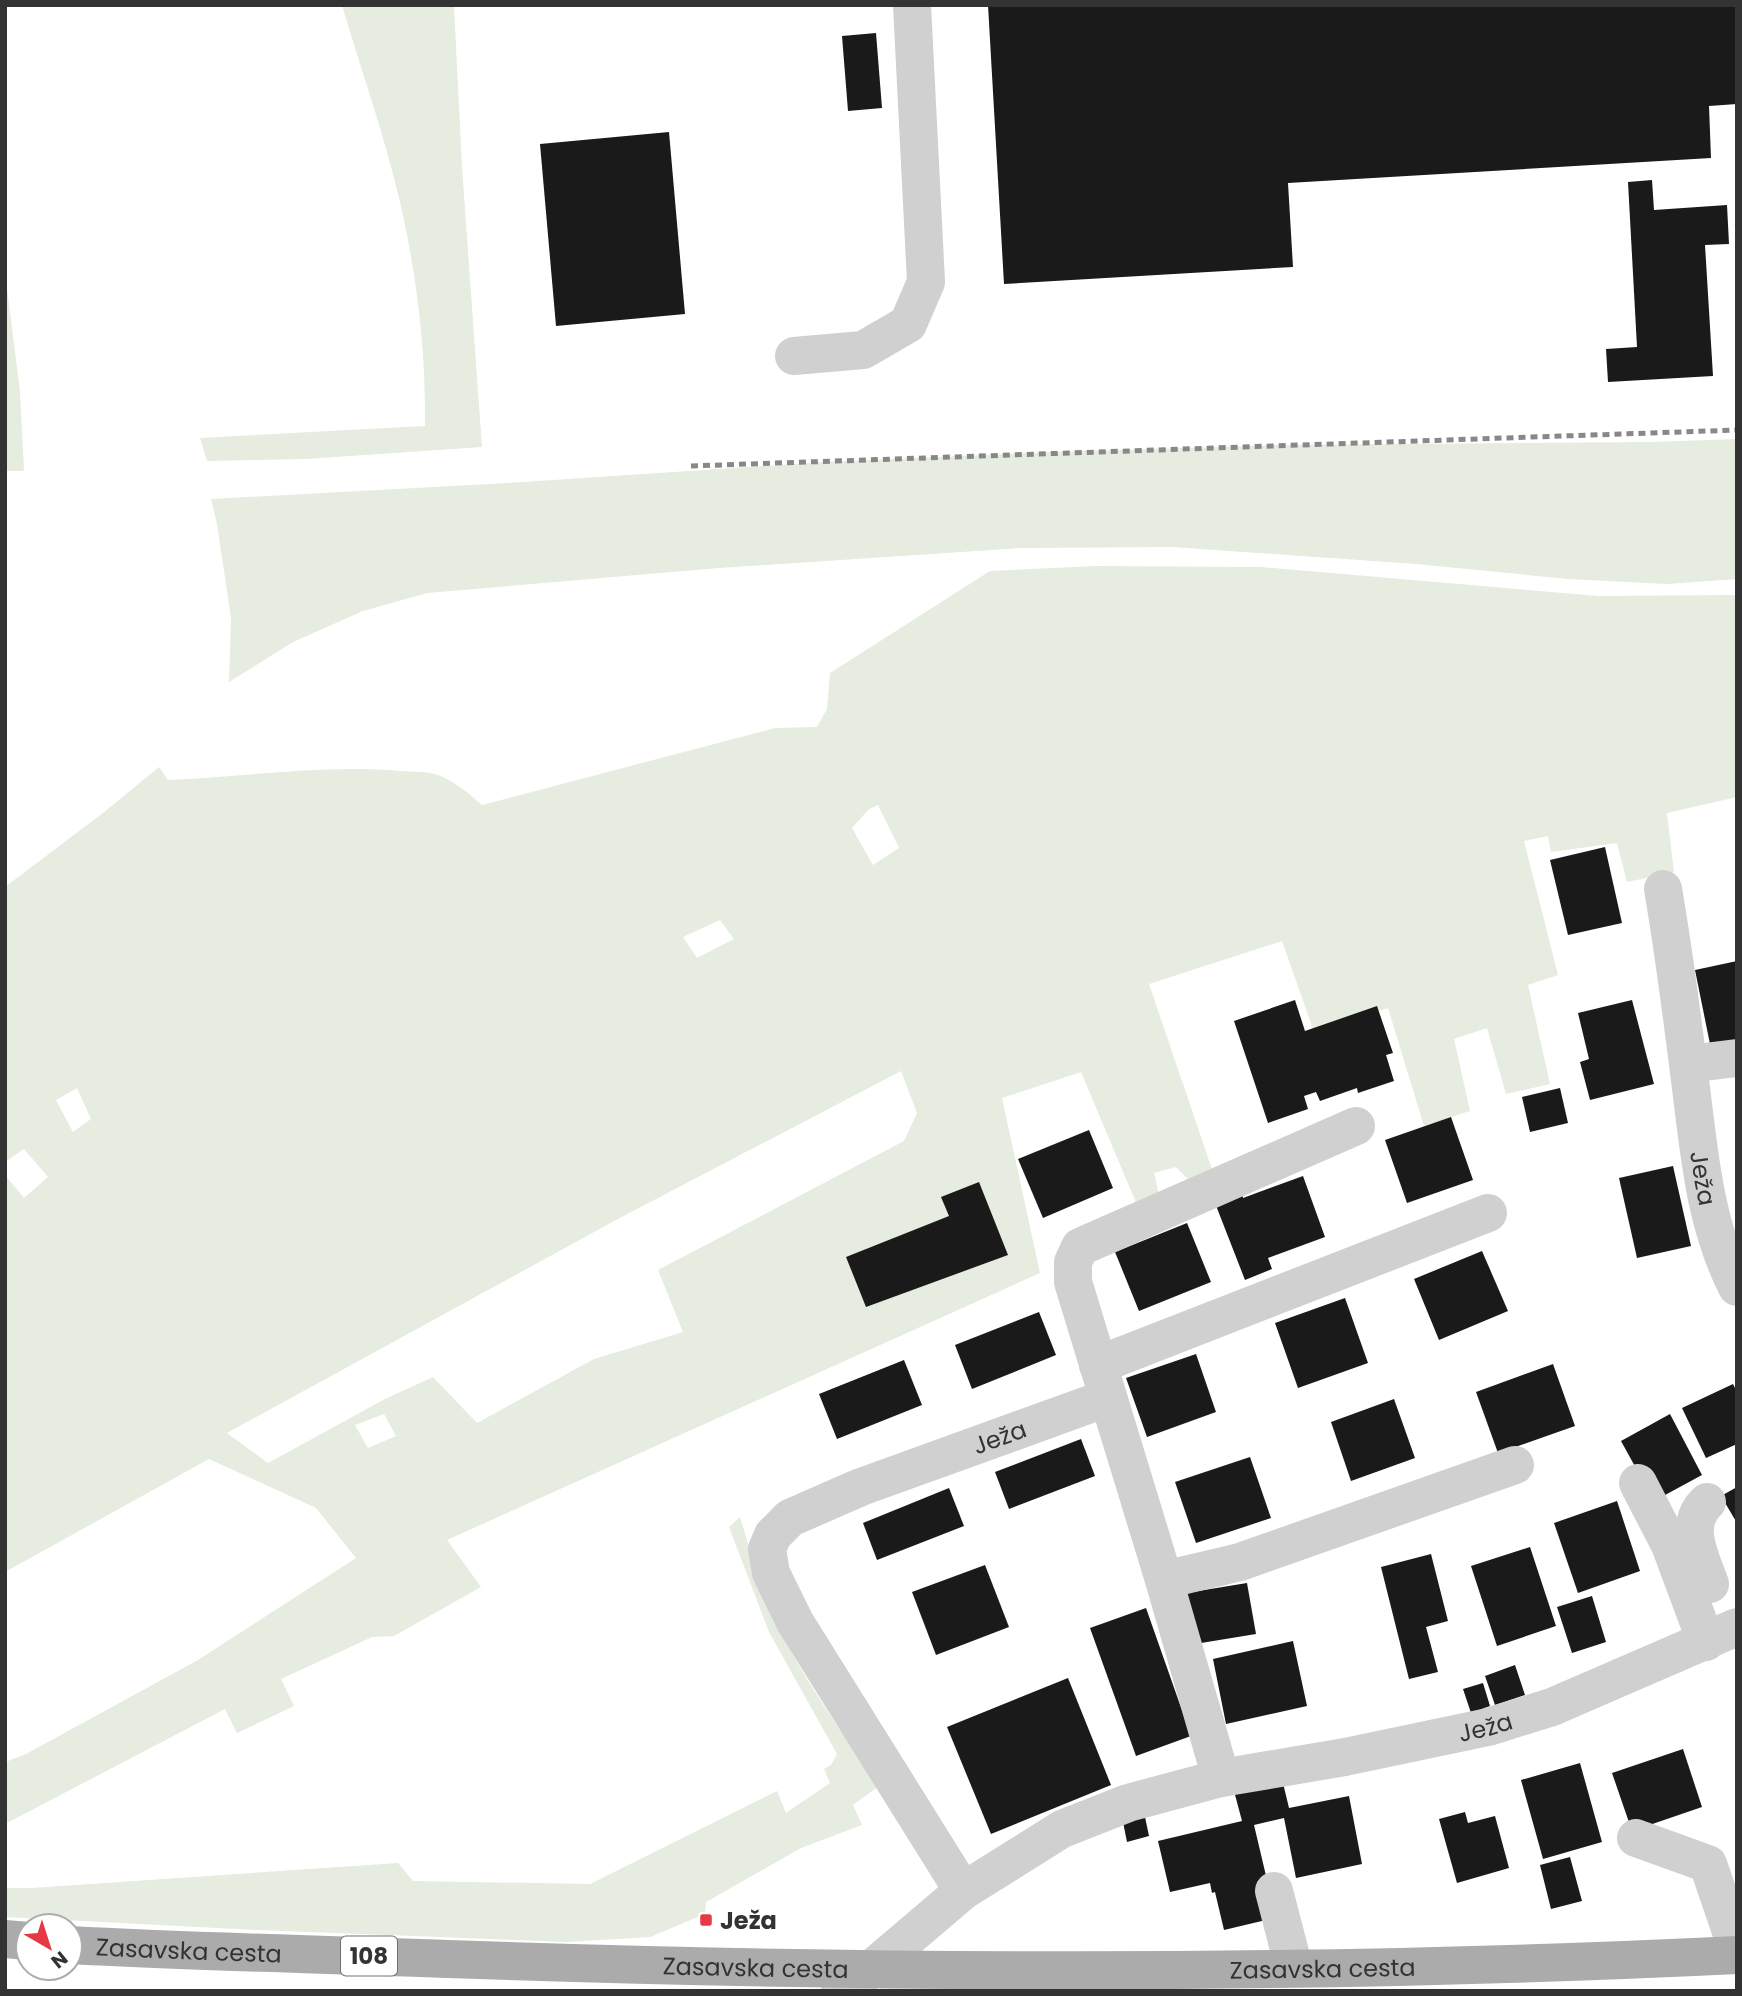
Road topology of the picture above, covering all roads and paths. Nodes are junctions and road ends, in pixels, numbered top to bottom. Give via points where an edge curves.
1 (912, 5) edge
2 (794, 356) dead end
3 (1663, 889) dead end
4 (1737, 1058) edge
5 (1688, 1064) junction
6 (1356, 1126) dead end
7 (1488, 1213) dead end
8 (1737, 1287) edge
9 (1102, 1382) junction
10 (1515, 1465) dead end
11 (1638, 1483) dead end
12 (1707, 1502) dead end
13 (1164, 1580) junction
14 (1724, 1633) edge
15 (1221, 1778) junction
16 (1636, 1838) dead end
17 (963, 1891) junction
18 (1274, 1891) dead end
19 (84, 1946) edge
20 (1737, 1949) edge
21 (1737, 1955) edge
22 (1294, 1968) junction
23 (854, 1981) edge

1 - 2 street via 926,282 908,324 863,351
3 - 5 street, Ježa
4 - 5 street
5 - 8 street, Ježa via 1703,1183
6 - 9 street via 1080,1247 1073,1262 1073,1282
7 - 9 street
9 - 13 street
9 - 17 street, Ježa via 790,1518 773,1535 767,1549 771,1573 795,1622
10 - 13 street via 1240,1562
11 - 14 street
12 - 14 street via 1697,1512 1694,1531
13 - 15 street
14 - 15 street, Ježa via 1552,1707 1488,1727
15 - 17 street, Ježa via 1128,1803 1062,1829
16 - 20 street via 1708,1864
17 - 23 street, Ježa
18 - 22 street
19 - 23 main road, Zasavska cesta / 108 via 668,1967
21 - 22 main road, Zasavska cesta / 108
22 - 23 main road, Zasavska cesta / 108 via 1011,1972

